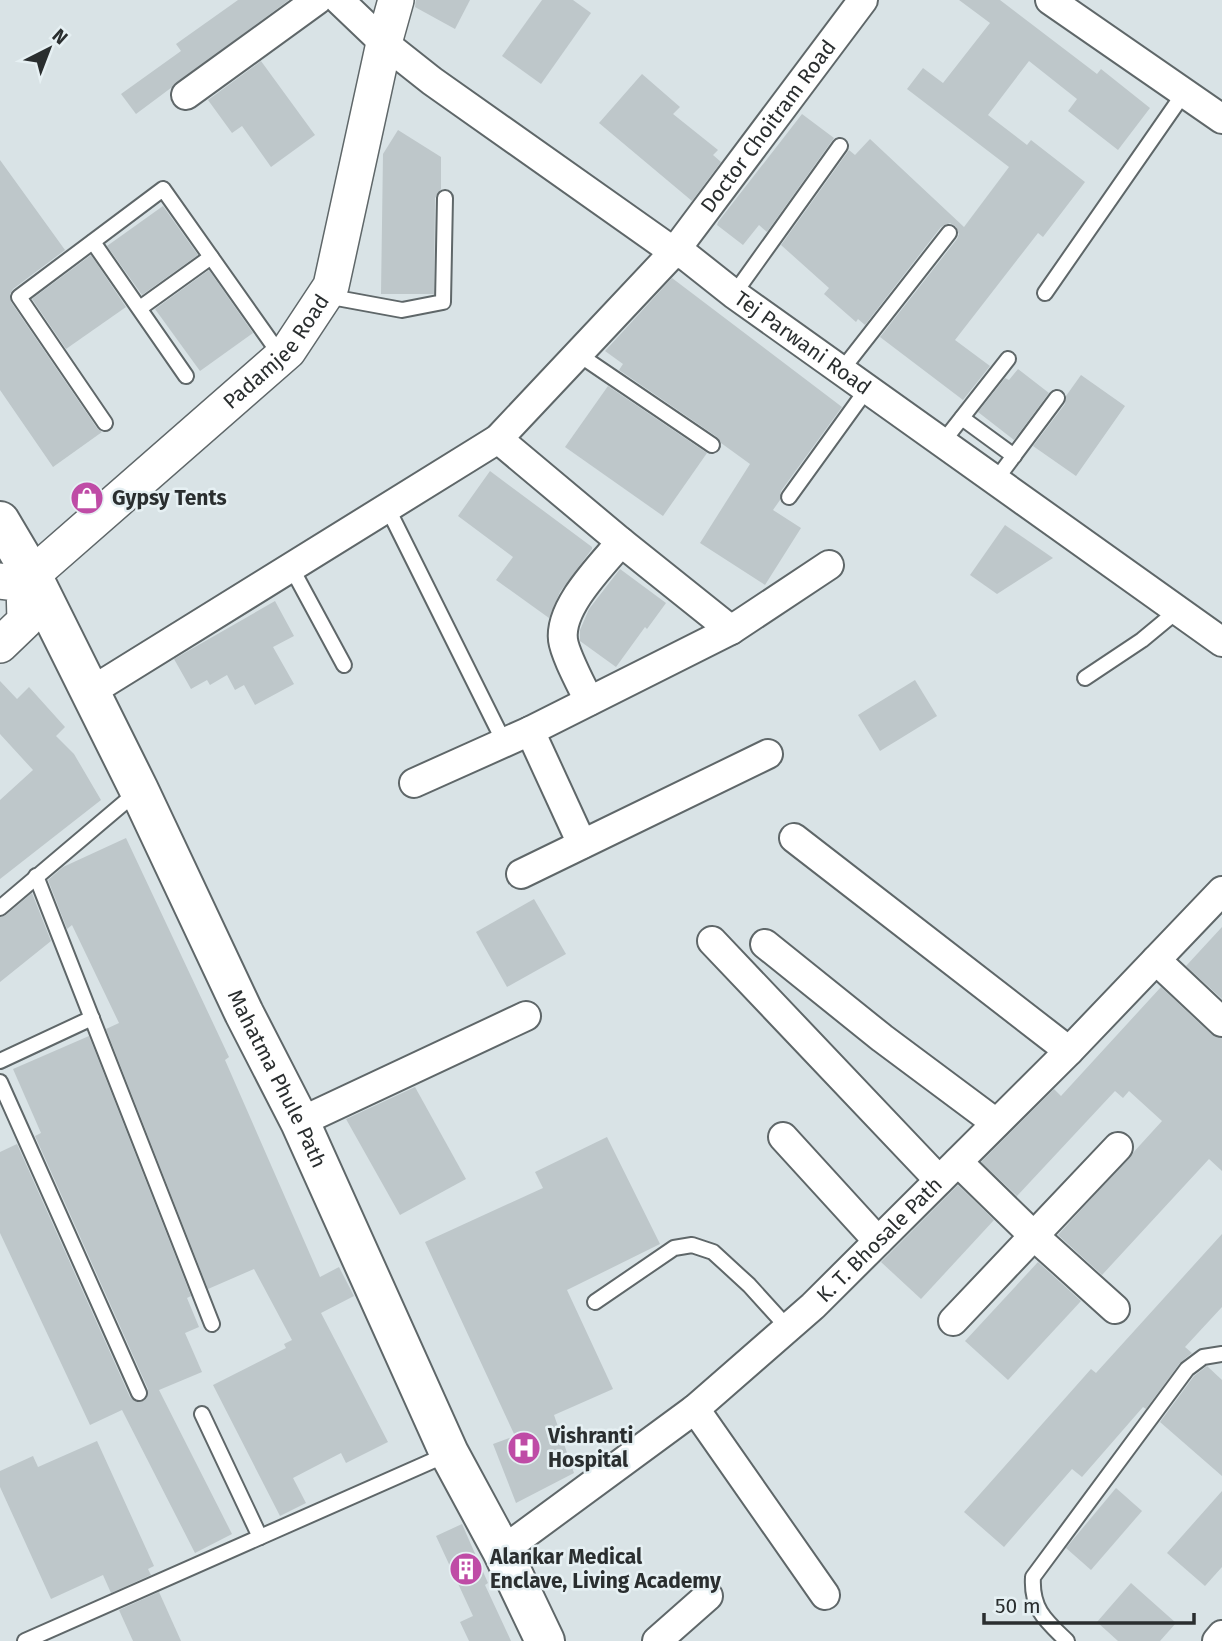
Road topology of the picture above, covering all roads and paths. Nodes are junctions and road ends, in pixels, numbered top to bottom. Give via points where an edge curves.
1 (317, 0) edge
2 (338, 0) edge
3 (396, 0) edge
4 (863, 0) edge
5 (1051, 0) edge
6 (384, 43) junction
7 (1184, 93) junction
8 (186, 95) dead end
9 (1222, 119) edge
10 (840, 146) dead end
11 (445, 198) dead end
12 (949, 233) dead end
13 (93, 242) junction
14 (674, 252) junction
15 (211, 257) junction
16 (1045, 293) dead end
17 (734, 294) junction
18 (324, 296) junction
19 (141, 308) junction
20 (578, 354) junction
21 (282, 357) junction
22 (1008, 359) dead end
23 (841, 371) junction
24 (186, 376) dead end
25 (867, 389) junction
26 (1057, 398) dead end
27 (962, 418) junction
28 (105, 423) dead end
29 (498, 439) junction
30 (943, 443) junction
31 (712, 445) dead end
32 (1014, 456) junction
33 (995, 481) junction
34 (789, 497) dead end
35 (387, 507) junction
36 (0, 522) edge
37 (621, 542) junction
38 (829, 565) dead end
39 (291, 567) junction
40 (19, 580) edge
41 (1177, 611) junction
42 (731, 630) junction
43 (1222, 642) edge
44 (0, 645) edge
45 (344, 666) dead end
46 (1085, 678) dead end
47 (90, 692) junction
48 (589, 701) junction
49 (530, 731) junction
50 (504, 742) junction
51 (768, 754) dead end
52 (414, 783) dead end
53 (139, 790) junction
54 (794, 838) dead end
55 (582, 844) junction
56 (521, 874) dead end
57 (36, 876) junction
58 (1222, 891) edge
59 (0, 908) edge
60 (712, 941) dead end
61 (765, 944) dead end
62 (1156, 960) junction
63 (526, 1016) dead end
64 (92, 1018) junction
65 (1222, 1021) edge
66 (1069, 1051) junction
67 (0, 1061) edge
68 (0, 1082) edge
69 (300, 1122) junction
70 (996, 1123) junction
71 (783, 1137) dead end
72 (1118, 1147) dead end
73 (948, 1171) junction
74 (1034, 1236) junction
75 (878, 1241) junction
76 (595, 1302) dead end
77 (1115, 1309) dead end
78 (953, 1321) dead end
79 (212, 1324) dead end
80 (788, 1328) junction
81 (1222, 1354) edge
82 (139, 1393) dead end
83 (695, 1409) junction
84 (202, 1415) dead end
85 (449, 1453) junction
86 (260, 1537) junction
87 (502, 1551) junction
88 (825, 1595) dead end
89 (708, 1596) dead end
90 (1222, 1635) edge
91 (25, 1641) edge
92 (545, 1641) edge
93 (657, 1641) edge
94 (1068, 1641) edge
95 (1217, 1641) edge

1 - 8 street
2 - 6 street, Tej Parwani Road
3 - 6 street, Padamjee Road
4 - 14 street, Doctor Choitram Road
5 - 7 street
6 - 14 street, Tej Parwani Road
6 - 18 street, Padamjee Road via 331,286
7 - 9 street
7 - 16 lane
10 - 17 lane
11 - 18 lane via 443,302 402,310
12 - 23 lane
13 - 15 lane via 163,189
13 - 19 lane
13 - 28 lane via 19,297
14 - 17 street, Tej Parwani Road via 686,256
14 - 20 street, Doctor Choitram Road
15 - 19 lane
15 - 21 lane
17 - 23 street, Tej Parwani Road
18 - 21 street, Padamjee Road
19 - 24 lane
20 - 29 street, Doctor Choitram Road
20 - 31 lane
21 - 40 street, Padamjee Road
22 - 27 lane
23 - 25 street, Tej Parwani Road
25 - 30 street, Tej Parwani Road
25 - 34 lane
26 - 32 lane
27 - 30 lane
27 - 32 lane
29 - 35 street, Doctor Choitram Road
29 - 37 street
30 - 33 street, Tej Parwani Road
32 - 33 lane
33 - 41 street, Tej Parwani Road
35 - 39 street, Doctor Choitram Road
35 - 50 lane
36 - 40 main road, Mahatma Phule Path
37 - 42 street
37 - 48 street via 565,619 563,640
38 - 42 street
39 - 45 lane
39 - 47 street, Doctor Choitram Road
40 - 44 street via 25,621
40 - 47 main road, Mahatma Phule Path
41 - 43 street, Tej Parwani Road
41 - 46 lane
42 - 48 street
47 - 53 main road, Mahatma Phule Path
48 - 49 street
49 - 50 street
49 - 55 street
50 - 52 street
51 - 55 street
53 - 57 lane
53 - 69 main road, Mahatma Phule Path
54 - 66 street
55 - 56 street
57 - 59 lane
57 - 64 lane
58 - 62 street, K. T. Bhosale Path
60 - 73 street
61 - 70 street
62 - 65 street
62 - 66 street, K. T. Bhosale Path
63 - 69 street
64 - 67 lane
64 - 79 lane
66 - 70 street, K. T. Bhosale Path
68 - 82 lane
69 - 85 main road, Mahatma Phule Path
70 - 73 street, K. T. Bhosale Path
71 - 75 street
72 - 74 street
73 - 74 street
73 - 75 street, K. T. Bhosale Path
74 - 77 street
74 - 78 street
75 - 80 street, K. T. Bhosale Path
76 - 80 lane via 674,1248 692,1245 713,1252
80 - 83 street, K. T. Bhosale Path
81 - 94 lane via 1203,1357 1187,1368 1033,1577 1038,1611
83 - 87 street, K. T. Bhosale Path
83 - 88 street
84 - 86 lane
85 - 86 lane
85 - 87 main road, Mahatma Phule Path
86 - 91 lane
87 - 92 main road, Mahatma Phule Path
89 - 93 street
90 - 95 street

